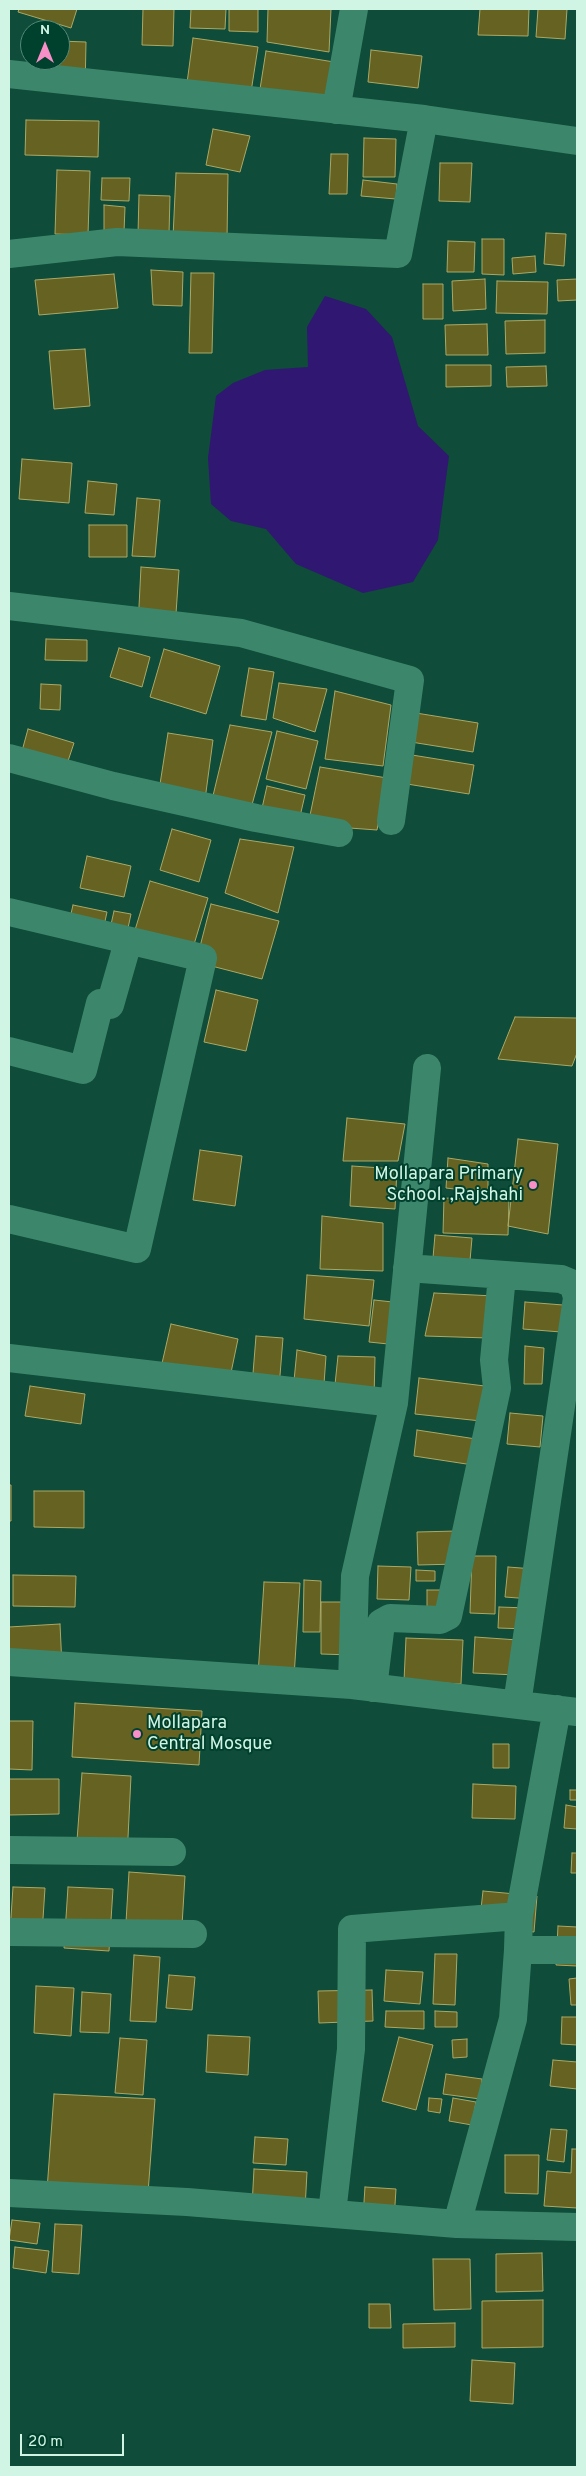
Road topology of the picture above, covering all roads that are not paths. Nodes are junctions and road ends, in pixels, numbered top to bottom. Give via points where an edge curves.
1 (354, 9) edge
2 (9, 74) edge
3 (336, 110) junction
4 (424, 118) junction
5 (577, 141) edge
6 (9, 254) edge
7 (9, 606) edge
8 (9, 758) edge
9 (391, 821) dead end
10 (339, 834) dead end
11 (9, 912) edge
12 (128, 942) junction
13 (9, 1052) edge
14 (427, 1068) dead end
15 (9, 1219) edge
16 (407, 1268) junction
17 (502, 1276) junction
18 (577, 1297) edge
19 (9, 1358) edge
20 (394, 1403) junction
21 (9, 1662) edge
22 (362, 1686) junction
23 (517, 1704) junction
24 (567, 1711) edge
25 (9, 1850) edge
26 (172, 1852) dead end
27 (519, 1916) junction
28 (9, 1932) edge
29 (193, 1934) dead end
30 (518, 1950) junction
31 (577, 1950) edge
32 (9, 2193) edge
33 (332, 2213) junction
34 (457, 2224) junction
35 (577, 2227) edge

1 - 3 street
2 - 3 street
3 - 4 street
4 - 5 street
4 - 6 street via 398,254 116,242
7 - 9 street via 241,633 410,680
8 - 10 street via 113,786
11 - 12 street
12 - 13 street via 110,1005 100,1002 83,1070
12 - 15 street via 203,958 137,1249
14 - 16 street
16 - 17 street
16 - 20 street
17 - 18 street via 561,1279 573,1284
17 - 22 street via 494,1360 497,1388 448,1616 440,1620 390,1618 381,1623
18 - 23 street
19 - 20 street
20 - 22 street via 355,1576
21 - 22 street
22 - 23 street
23 - 24 street
24 - 27 street
25 - 26 street
27 - 30 street
27 - 33 street via 352,1928 351,2049
28 - 29 street
30 - 31 street
30 - 34 street via 513,2019
32 - 33 street
33 - 34 street
34 - 35 street

